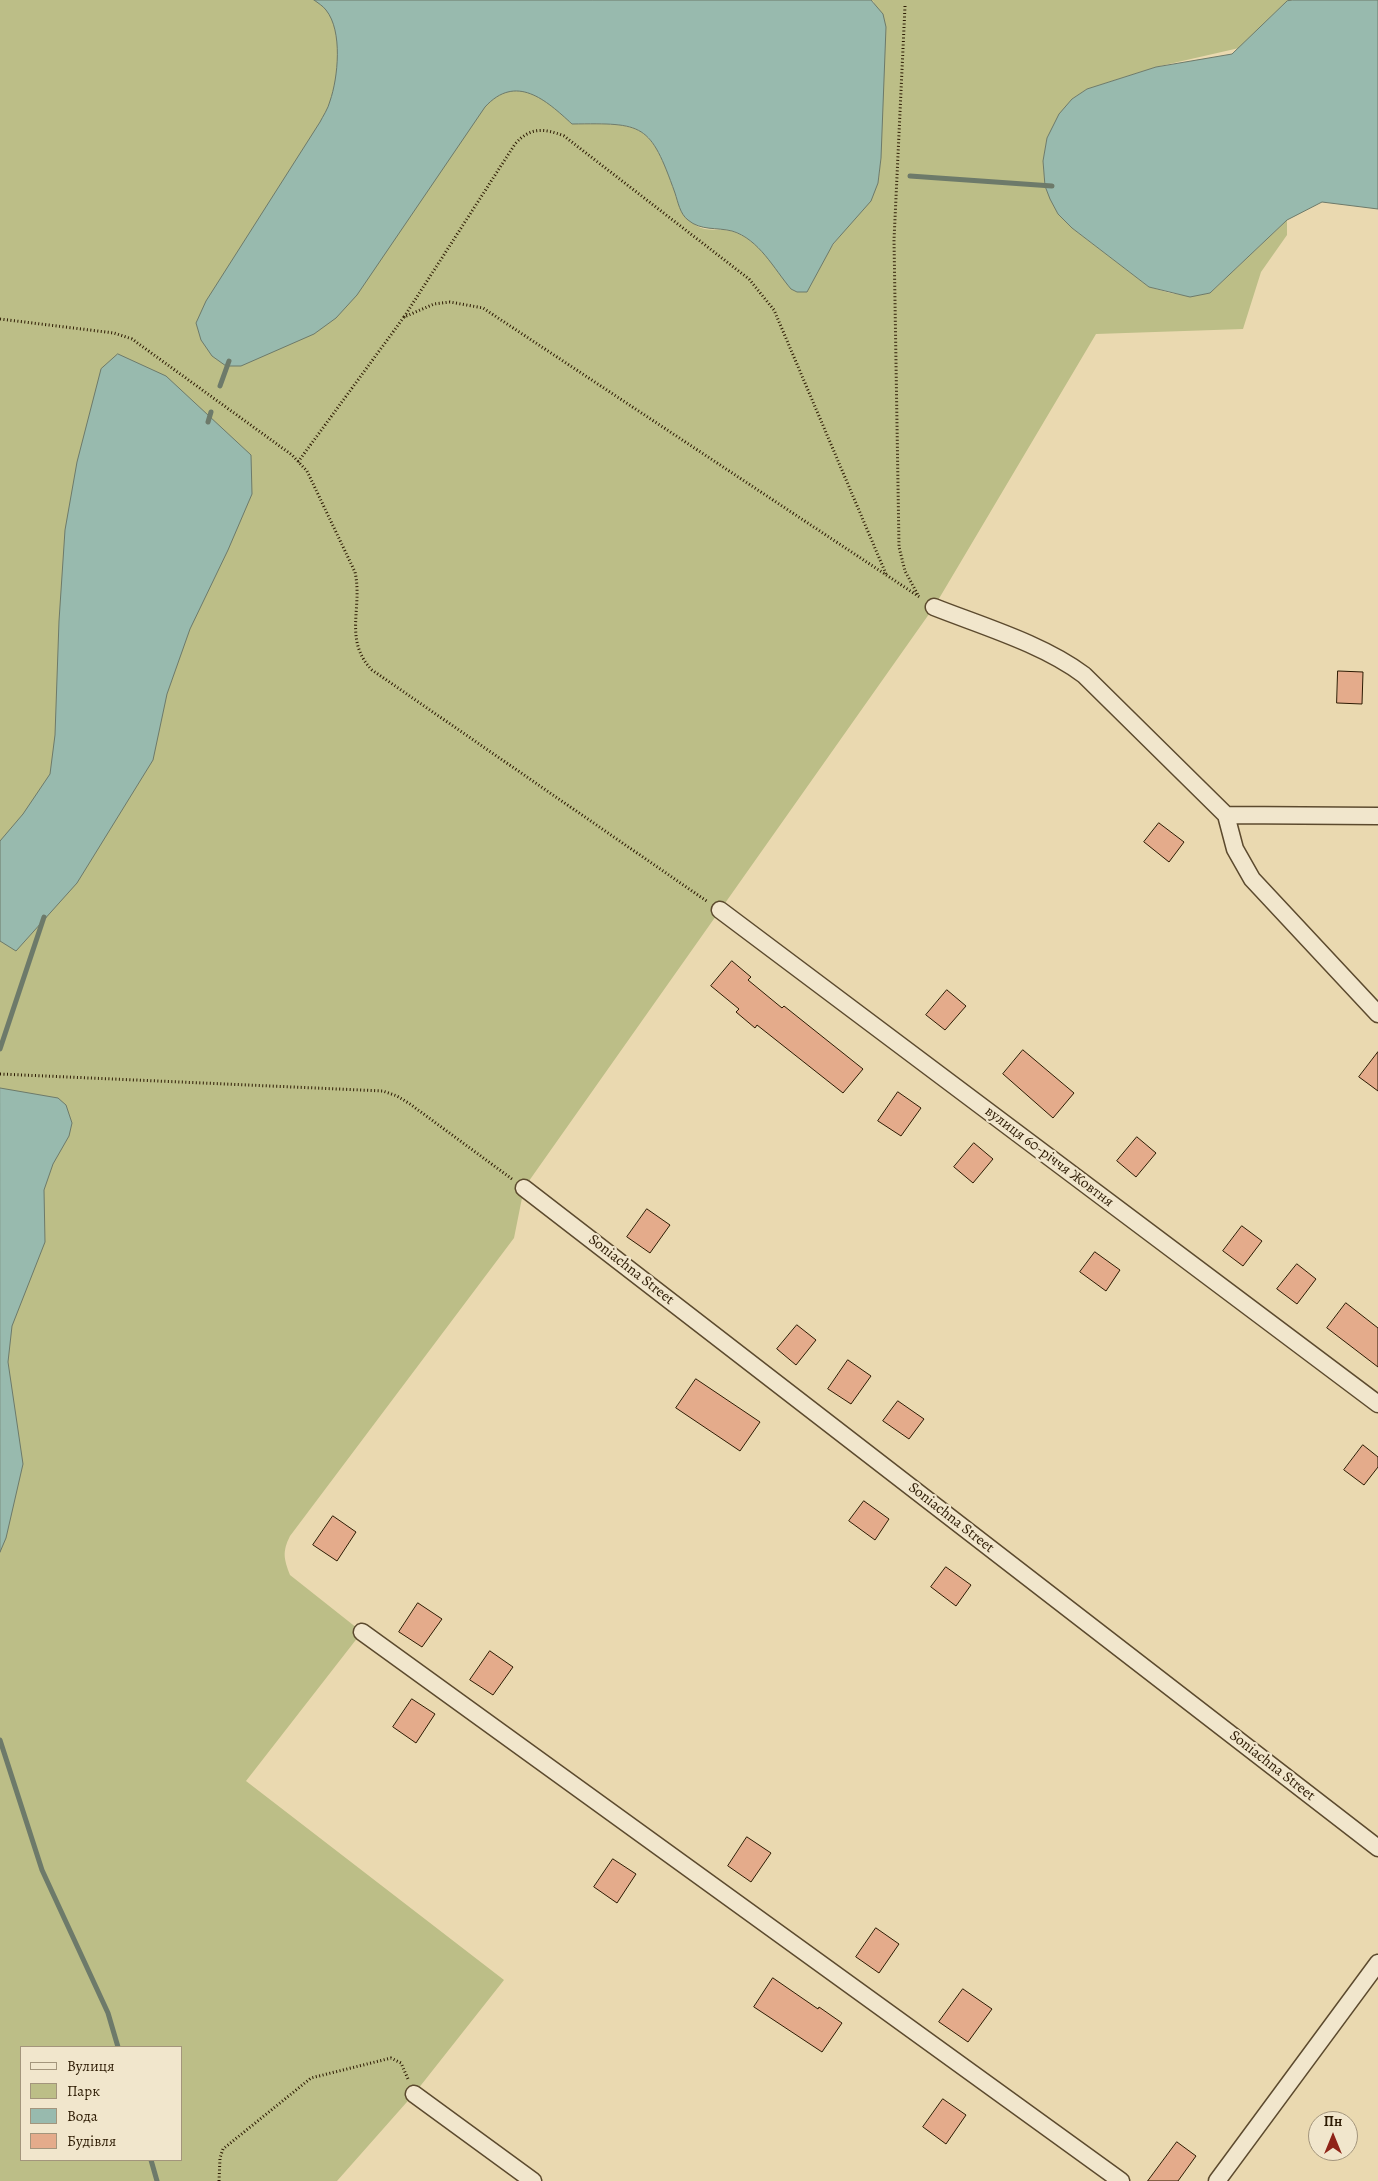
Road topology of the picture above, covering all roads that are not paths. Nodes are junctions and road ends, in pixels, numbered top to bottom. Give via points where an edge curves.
1 (934, 607) road end
2 (1226, 815) junction
3 (1378, 816) edge
4 (720, 910) road end
5 (1378, 1014) edge
6 (524, 1188) road end
7 (1378, 1404) edge
8 (362, 1632) dead end
9 (1378, 1848) edge
10 (1378, 1963) edge
11 (414, 2094) road end
12 (533, 2181) edge
13 (1121, 2181) edge
14 (1217, 2181) edge

1 - 2 street via 1069,664
2 - 3 street
2 - 5 street via 1235,849 1252,879
4 - 7 street, вулиця 60-річчя Жовтня
6 - 9 street, Soniachna Street
8 - 13 street
10 - 14 street
11 - 12 street

